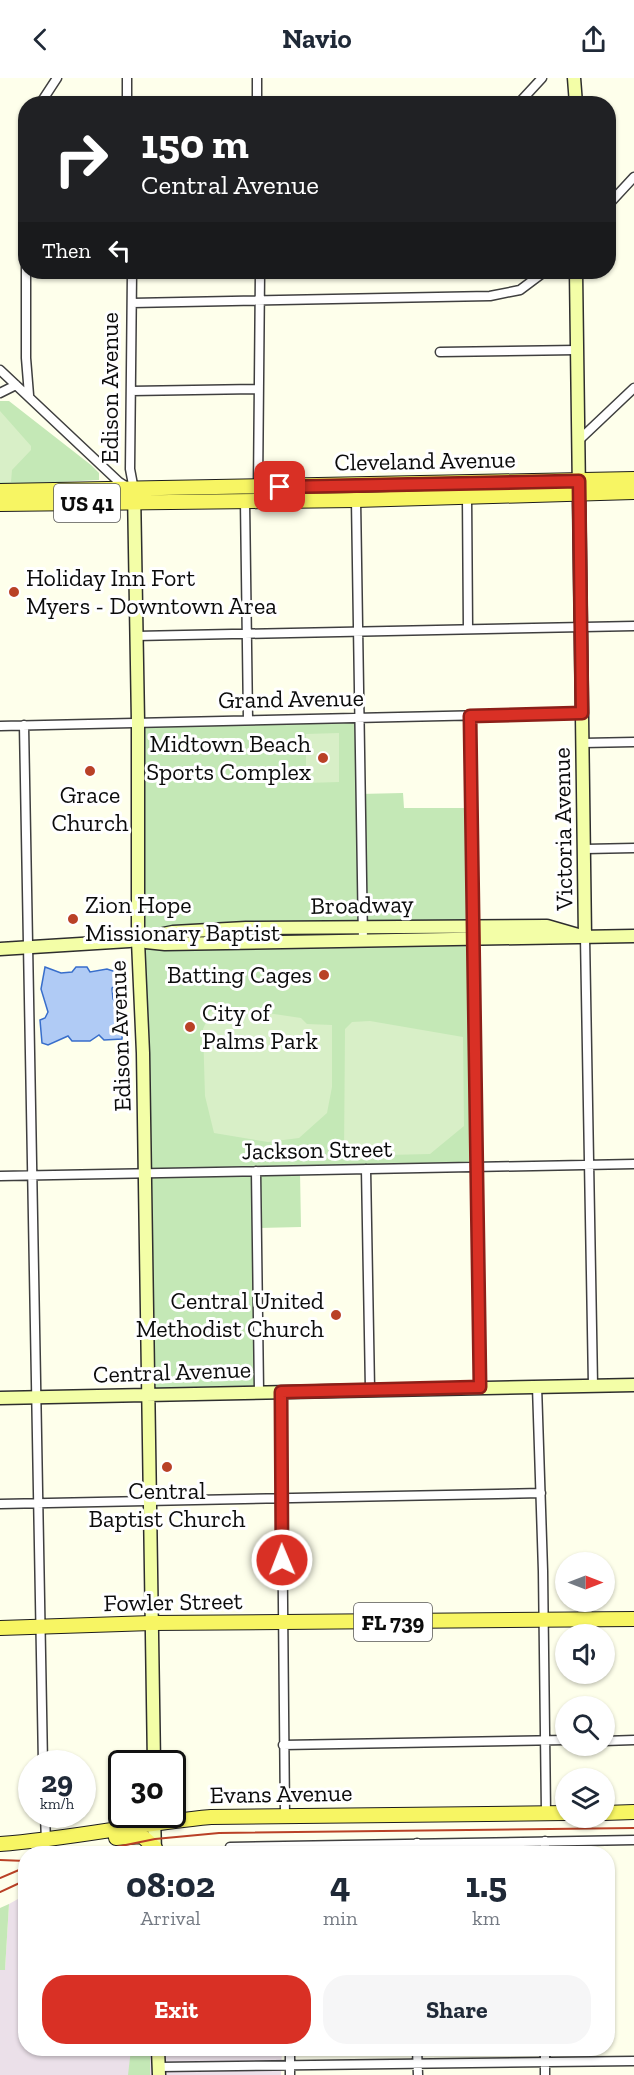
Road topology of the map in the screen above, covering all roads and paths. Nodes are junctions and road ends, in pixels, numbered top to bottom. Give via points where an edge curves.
1 (57, 78) edge
2 (127, 78) edge
3 (256, 78) edge
4 (542, 78) edge
5 (574, 78) edge
6 (45, 96) edge
7 (127, 96) edge
8 (257, 96) edge
9 (525, 96) edge
10 (575, 96) edge
11 (634, 177) edge
12 (616, 196) edge
13 (26, 279) edge
14 (132, 279) edge
15 (260, 279) edge
16 (536, 279) edge
17 (576, 279) edge
18 (260, 300) junction
19 (132, 303) junction
20 (576, 350) junction
21 (440, 352) dead end
22 (0, 370) edge
23 (16, 385) junction
24 (634, 388) edge
25 (257, 389) junction
26 (131, 391) junction
27 (0, 393) edge
28 (29, 395) junction
29 (578, 441) junction
30 (634, 479) edge
31 (385, 485) junction
32 (579, 487) junction
33 (258, 488) junction
34 (0, 491) edge
35 (634, 492) edge
36 (134, 496) junction
37 (467, 496) junction
38 (356, 500) junction
39 (245, 501) junction
40 (0, 504) edge
41 (582, 626) junction
42 (634, 626) edge
43 (468, 628) junction
44 (358, 630) junction
45 (247, 634) junction
46 (136, 636) junction
47 (582, 713) junction
48 (470, 716) junction
49 (359, 718) junction
50 (248, 719) junction
51 (138, 722) junction
52 (24, 725) junction
53 (0, 726) edge
54 (634, 742) edge
55 (583, 743) junction
56 (634, 848) edge
57 (585, 849) junction
58 (473, 925) junction
59 (362, 927) junction
60 (634, 936) edge
61 (585, 937) junction
62 (473, 938) junction
63 (138, 941) junction
64 (363, 941) junction
65 (28, 948) junction
66 (0, 949) edge
67 (634, 1164) edge
68 (590, 1165) junction
69 (477, 1167) junction
70 (366, 1169) junction
71 (256, 1171) junction
72 (144, 1173) junction
73 (32, 1175) junction
74 (0, 1176) edge
75 (593, 1385) junction
76 (634, 1385) edge
77 (537, 1386) junction
78 (480, 1387) junction
79 (370, 1389) junction
80 (260, 1391) junction
81 (281, 1392) junction
82 (148, 1394) junction
83 (36, 1397) junction
84 (0, 1398) edge
85 (541, 1493) junction
86 (281, 1498) junction
87 (149, 1500) junction
88 (37, 1503) junction
89 (0, 1504) edge
90 (634, 1618) edge
91 (543, 1620) junction
92 (152, 1623) junction
93 (282, 1623) junction
94 (40, 1626) junction
95 (0, 1628) edge
96 (634, 1740) edge
97 (545, 1741) junction
98 (555, 1741) edge
99 (615, 1741) edge
100 (283, 1745) junction
101 (42, 1750) edge
102 (154, 1750) edge
103 (634, 1812) edge
104 (615, 1813) edge
105 (546, 1814) junction
106 (555, 1814) edge
107 (285, 1816) junction
108 (186, 1817) edge
109 (47, 1828) edge
110 (108, 1828) edge
111 (154, 1828) edge
112 (49, 1840) junction
113 (634, 1840) edge
114 (545, 1841) junction
115 (417, 1843) joint
116 (0, 1844) edge
117 (152, 1846) edge
118 (155, 1846) edge
119 (363, 1846) edge
120 (545, 1846) edge
121 (158, 2056) edge
122 (417, 2056) edge
123 (545, 2056) edge
124 (634, 2061) edge
125 (545, 2062) junction
126 (417, 2064) junction
127 (290, 2070) edge
128 (159, 2071) edge
129 (418, 2075) edge
130 (545, 2075) edge

1 - 6 street
2 - 7 street
3 - 8 street
4 - 9 street
5 - 10 street
11 - 12 street
13 - 28 street
14 - 19 street, Edison Avenue
15 - 18 street
16 - 18 street via 507,295
17 - 20 street, Victoria Avenue
18 - 19 street
18 - 25 street
19 - 26 street, Edison Avenue
20 - 21 street
20 - 29 street, Victoria Avenue
22 - 23 street
23 - 27 street
23 - 28 street
24 - 29 street
25 - 26 street
25 - 33 street
26 - 36 street, Edison Avenue via 130,469
28 - 36 street
29 - 32 street, Victoria Avenue
30 - 32 main road, Cleveland Avenue / US 41
31 - 32 main road, Cleveland Avenue / US 41
31 - 33 main road, Cleveland Avenue / US 41
31 - 38 main road
32 - 35 main road, Cleveland Avenue / US 41
32 - 37 main road, Cleveland Avenue / US 41
32 - 41 street, Victoria Avenue
33 - 36 main road, Cleveland Avenue / US 41
34 - 36 main road, Cleveland Avenue / US 41
36 - 39 main road, Cleveland Avenue / US 41
36 - 40 main road, Cleveland Avenue / US 41
36 - 46 street, Edison Avenue
37 - 38 main road, Cleveland Avenue / US 41
37 - 43 street
38 - 39 main road, Cleveland Avenue / US 41
38 - 44 street
39 - 45 street
41 - 42 street
41 - 43 street
41 - 47 street, Victoria Avenue
43 - 44 street
44 - 45 street
44 - 49 street
45 - 46 street
45 - 50 street
46 - 51 street, Edison Avenue
47 - 48 street, Grand Avenue
47 - 55 street, Victoria Avenue
48 - 49 street, Grand Avenue
48 - 58 street
49 - 50 street, Grand Avenue
49 - 59 street
50 - 51 street, Grand Avenue
51 - 52 street, Grand Avenue
51 - 63 street, Edison Avenue
52 - 53 street, Grand Avenue
52 - 65 street
54 - 55 street
55 - 57 street, Victoria Avenue
56 - 57 street
57 - 61 street, Victoria Avenue
58 - 59 street, Broadway
58 - 61 street, Broadway via 547,926
58 - 62 street
59 - 63 street, Broadway via 173,932
59 - 64 street
60 - 61 street, Broadway
61 - 62 street, Broadway
61 - 68 street, Victoria Avenue
62 - 64 street, Broadway
62 - 69 street
63 - 64 street, Broadway
63 - 65 street, Broadway
63 - 72 street, Edison Avenue
65 - 66 street, Broadway
65 - 73 street
67 - 68 street, Jackson Street
68 - 69 street, Jackson Street
68 - 75 street, Victoria Avenue
69 - 70 street, Jackson Street
69 - 78 street
70 - 71 street, Jackson Street
70 - 79 street
71 - 72 street, Jackson Street
71 - 80 street
72 - 73 street, Jackson Street
72 - 82 street, Edison Avenue
73 - 74 street, Jackson Street
73 - 83 street
75 - 76 street, Central Avenue
75 - 77 street, Central Avenue
77 - 78 street, Central Avenue
77 - 85 street
78 - 79 street, Central Avenue
79 - 81 street, Central Avenue
80 - 81 street, Central Avenue
80 - 82 street, Central Avenue
81 - 86 street
82 - 83 street, Central Avenue
82 - 87 street, Edison Avenue
83 - 84 street, Central Avenue
83 - 88 street
85 - 86 street
85 - 91 street
86 - 87 street
86 - 93 street
87 - 88 street
87 - 92 street, Edison Avenue
88 - 89 street
88 - 94 street
90 - 91 main road, Fowler Street / FL 739
91 - 93 main road, Fowler Street / FL 739
91 - 97 street
92 - 93 main road, Fowler Street / FL 739
92 - 94 main road, Fowler Street / FL 739
92 - 102 street, Edison Avenue
93 - 100 street
94 - 95 main road, Fowler Street / FL 739
94 - 101 street
96 - 99 street
97 - 98 street
97 - 100 street
97 - 105 street
100 - 107 street
103 - 104 main road
105 - 106 main road, Evans Avenue
105 - 107 main road, Evans Avenue
107 - 108 main road, Evans Avenue
109 - 112 street
110 - 112 main road, Evans Avenue
111 - 118 street
112 - 116 main road, Evans Avenue
112 - 117 main road via 76,1845 139,1835
113 - 114 street
114 - 115 street
114 - 120 street
115 - 119 street
121 - 128 street
122 - 126 street
123 - 125 street
124 - 125 street
125 - 126 street
125 - 130 street
126 - 127 street
126 - 129 street
127 - 128 street

